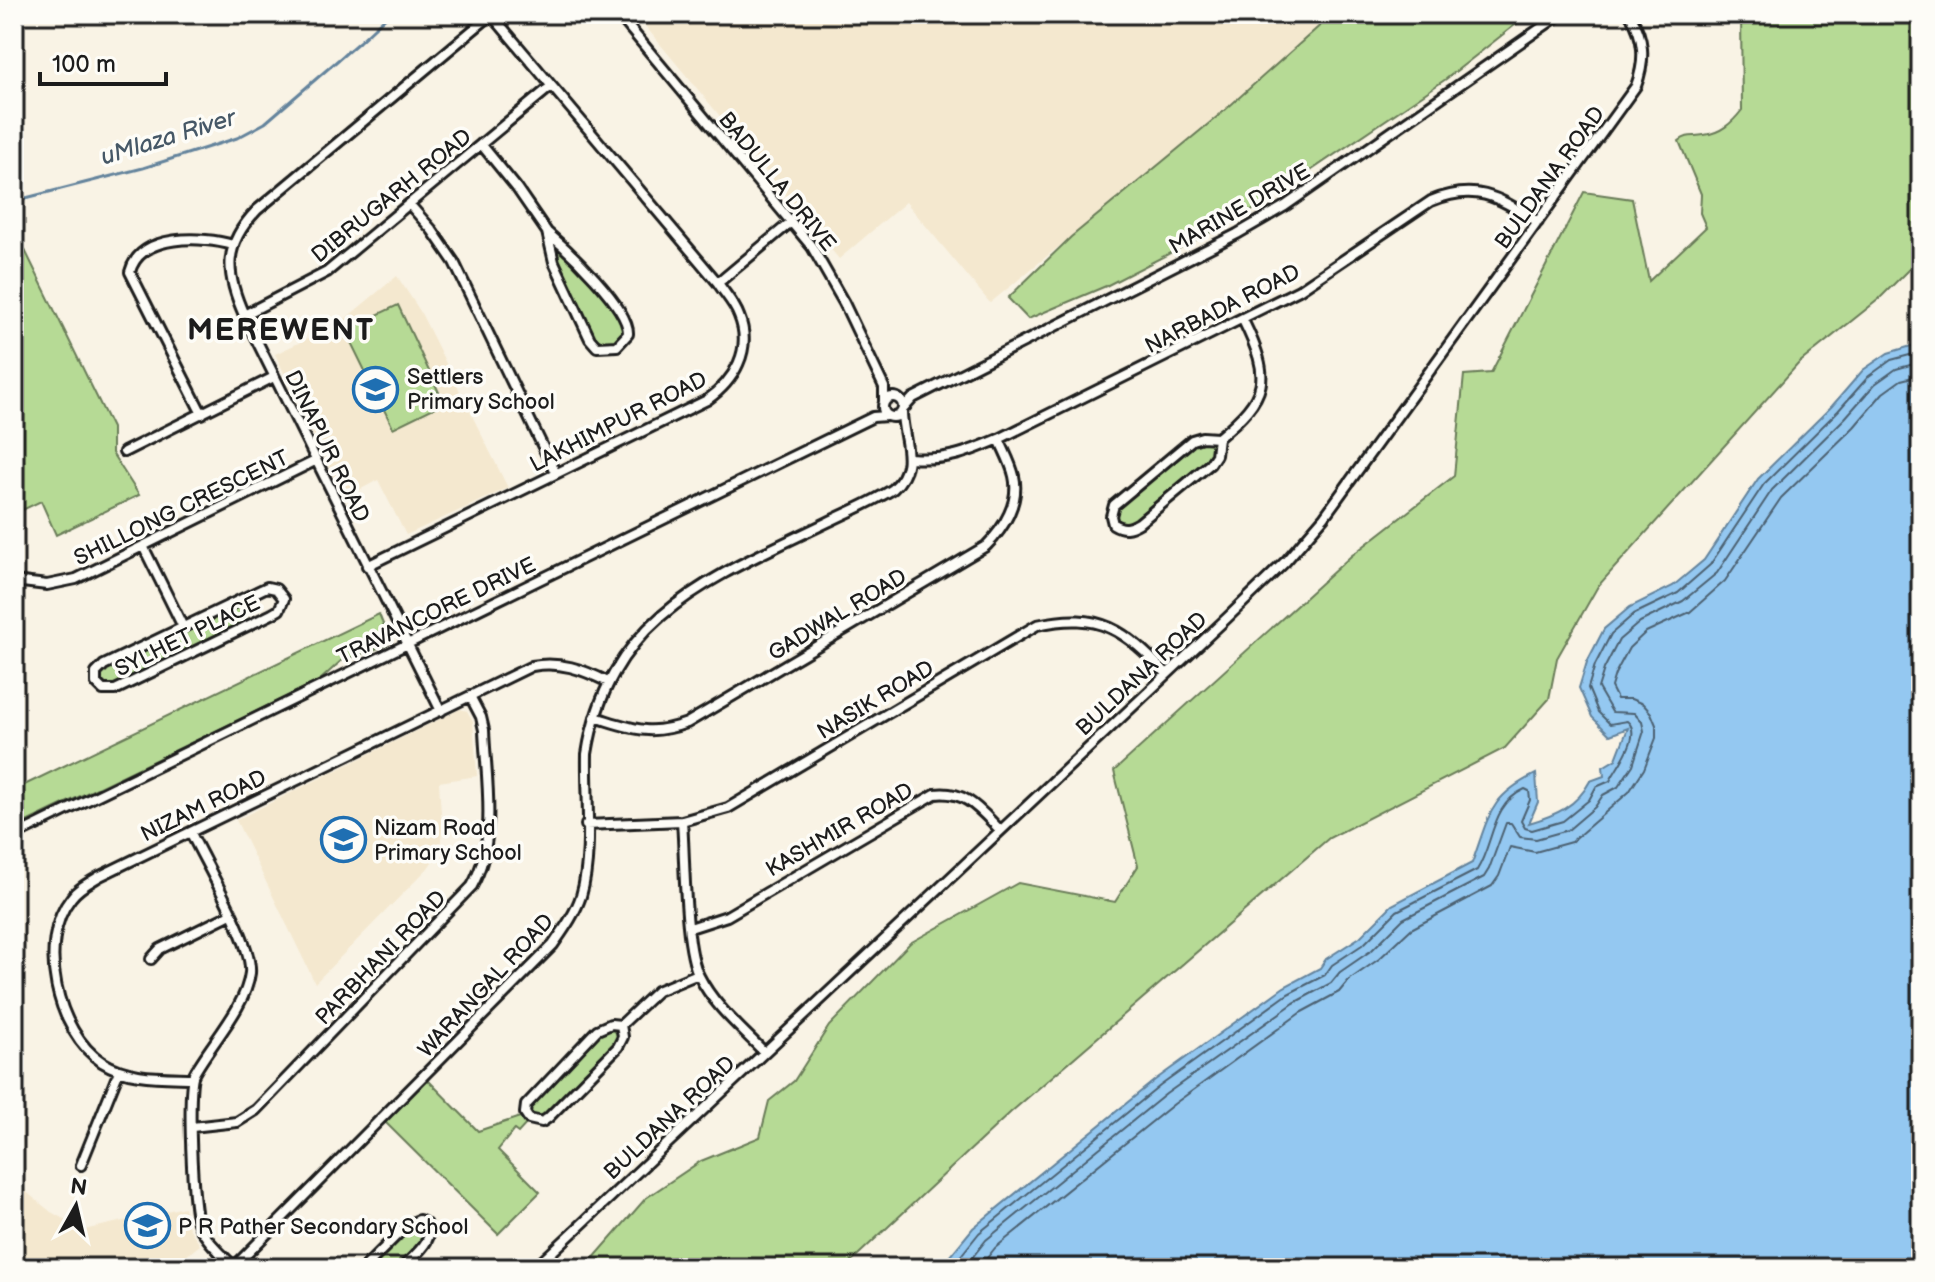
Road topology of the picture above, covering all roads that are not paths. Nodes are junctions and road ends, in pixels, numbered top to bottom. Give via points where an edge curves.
1 (491, 14) edge
2 (618, 14) edge
3 (1561, 14) edge
4 (1630, 14) edge
5 (550, 87) junction
6 (481, 144) junction
7 (410, 205) junction
8 (791, 222) junction
9 (1538, 222) junction
10 (547, 232) junction
11 (233, 245) junction
12 (718, 283) junction
13 (244, 315) junction
14 (1243, 320) junction
15 (274, 377) junction
16 (884, 387) junction
17 (897, 398) junction
18 (913, 398) junction
19 (886, 410) junction
20 (903, 410) junction
21 (202, 414) junction
22 (903, 433) junction
23 (1218, 438) junction
24 (999, 439) junction
25 (124, 452) dead end
26 (910, 458) junction
27 (315, 461) junction
28 (555, 472) junction
29 (143, 546) junction
30 (367, 566) junction
31 (14, 581) edge
32 (183, 627) junction
33 (406, 644) junction
34 (1167, 674) junction
35 (608, 682) junction
36 (470, 696) junction
37 (441, 711) junction
38 (595, 717) junction
39 (682, 821) junction
40 (586, 825) junction
41 (1000, 830) junction
42 (191, 833) junction
43 (14, 836) edge
44 (231, 914) junction
45 (690, 928) junction
46 (151, 959) dead end
47 (698, 974) junction
48 (621, 1025) junction
49 (764, 1052) junction
50 (119, 1071) junction
51 (192, 1078) junction
52 (192, 1127) junction
53 (81, 1165) dead end
54 (234, 1267) edge
55 (364, 1268) edge
56 (402, 1268) edge
57 (535, 1268) edge

1 - 5 street, LAKHIMPUR ROAD
1 - 11 street via 257,210
2 - 8 street, BADULLA DRIVE
3 - 18 street, MARINE DRIVE via 1260,222
4 - 9 street, BULDANA ROAD via 1643,45 1636,86
5 - 6 street, DIBRUGARH ROAD
5 - 12 street, LAKHIMPUR ROAD
6 - 7 street, DIBRUGARH ROAD
6 - 10 street
7 - 13 street, DIBRUGARH ROAD via 327,272
7 - 28 street via 454,262
8 - 12 street
8 - 16 street, BADULLA DRIVE via 825,268
9 - 14 street, NARBADA ROAD via 1483,193 1447,195
9 - 34 street, BULDANA ROAD via 1324,517 1286,561
10 - 10 street via 575,256 627,320 628,334 617,346 597,347 590,339 554,262
11 - 13 street, DINAPUR ROAD via 232,289
11 - 21 street via 203,238 166,243 144,251 130,272
12 - 28 street, LAKHIMPUR ROAD via 740,317 744,341 728,382 707,400
13 - 15 street, DINAPUR ROAD
14 - 23 street via 1261,361 1261,382 1254,405
14 - 24 street, NARBADA ROAD
15 - 21 street
15 - 27 street, DINAPUR ROAD
16 - 17 street, BADULLA DRIVE
16 - 19 street, BADULLA DRIVE
17 - 18 street, MARINE DRIVE
17 - 19 street, MARINE DRIVE
17 - 20 street, BADULLA DRIVE
18 - 20 street, MARINE DRIVE
19 - 20 street via 898,416
19 - 22 street
19 - 33 street, TRAVANCORE DRIVE
20 - 22 street
21 - 25 street
22 - 26 street
23 - 23 street via 1192,440 1114,505 1113,524 1128,529 1139,523 1210,464
24 - 26 street, NARBADA ROAD via 943,459
24 - 38 street, GADWAL ROAD via 1014,476 1014,496 1005,523 986,546 687,723 649,732
26 - 35 street, WARANGAL ROAD via 902,481 882,496 682,599 636,640
27 - 29 street, SHILLONG CRESCENT
27 - 30 street, DINAPUR ROAD
28 - 30 street, LAKHIMPUR ROAD
29 - 31 street, SHILLONG CRESCENT via 61,584
29 - 32 street, SYLHET PLACE
30 - 33 street, DINAPUR ROAD
32 - 32 street, SYLHET PLACE via 100,668 96,683 103,690 115,690 272,614 284,599 272,587 258,589
33 - 37 street, DINAPUR ROAD
33 - 43 street, TRAVANCORE DRIVE
34 - 39 street, NASIK ROAD via 1130,638 1109,627 1074,619 1037,625 739,802
34 - 41 street, BULDANA ROAD
35 - 36 street, NIZAM ROAD via 548,663
35 - 38 street, WARANGAL ROAD
36 - 37 street, NIZAM ROAD
36 - 52 street, PARBHANI ROAD via 484,730 488,826 484,861 472,886 256,1110 237,1122
37 - 42 street, NIZAM ROAD
38 - 40 street, WARANGAL ROAD via 587,754
39 - 40 street, NASIK ROAD
39 - 45 street
40 - 54 street, WARANGAL ROAD via 581,897 553,945
41 - 45 street, KASHMIR ROAD via 966,797 935,794 727,916
41 - 49 street, BULDANA ROAD
42 - 44 street
42 - 50 street, NIZAM ROAD via 84,885 57,925 55,962 68,1020 86,1050
44 - 46 street via 160,949
44 - 51 street via 250,973 242,998
45 - 47 street
47 - 48 street via 657,991
47 - 49 street via 721,1008
48 - 48 street via 597,1030 526,1105 529,1119 548,1118 618,1047
49 - 57 street, BULDANA ROAD
50 - 51 street, NIZAM ROAD
50 - 53 street
51 - 52 street
52 - 54 street via 197,1219 204,1235
55 - 56 street via 407,1225 424,1222 428,1241

